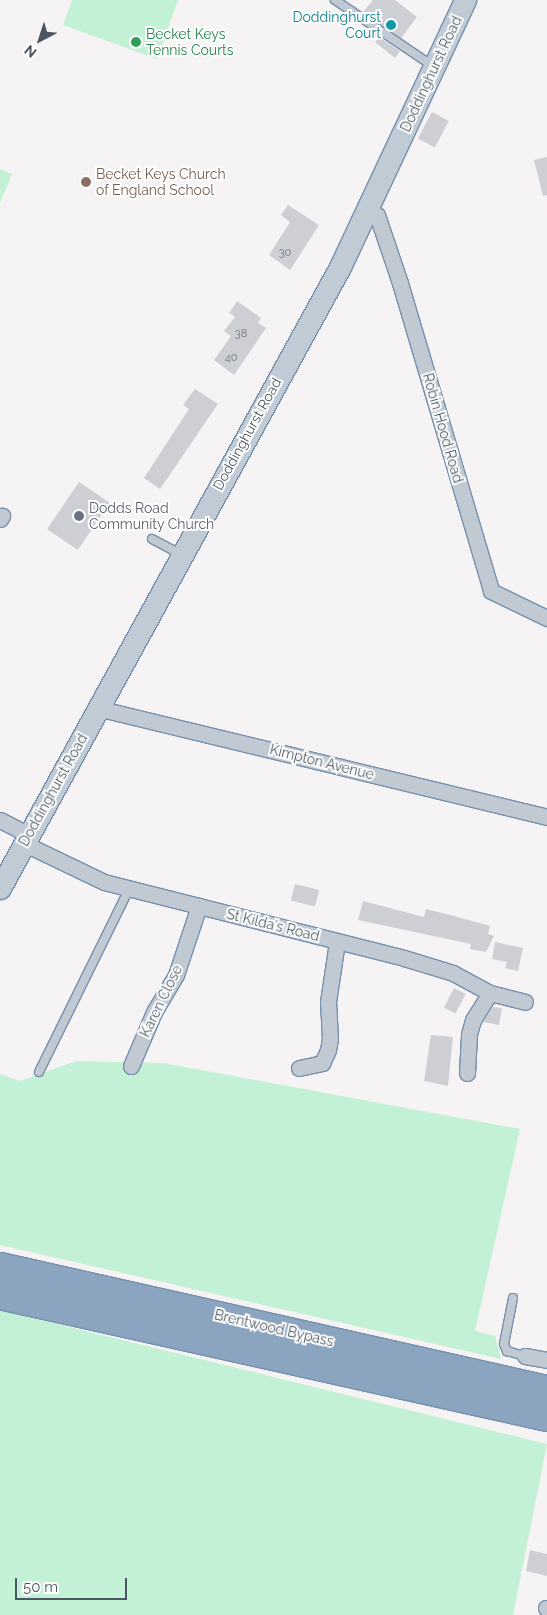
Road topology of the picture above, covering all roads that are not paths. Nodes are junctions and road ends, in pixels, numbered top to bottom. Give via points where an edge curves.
1 (335, 0) edge
2 (465, 0) edge
3 (434, 68) junction
4 (368, 210) junction
5 (152, 539) dead end
6 (182, 555) junction
7 (547, 618) edge
8 (97, 708) junction
9 (547, 817) edge
10 (0, 820) edge
11 (26, 839) junction
12 (0, 888) edge
13 (129, 889) junction
14 (199, 906) junction
15 (337, 942) junction
16 (490, 993) junction
17 (525, 1002) dead end
18 (131, 1066) dead end
19 (299, 1068) dead end
20 (39, 1072) dead end
21 (467, 1073) dead end
22 (0, 1267) edge
23 (0, 1295) edge
24 (513, 1298) dead end
25 (525, 1356) joint
26 (547, 1360) edge
27 (547, 1390) edge
28 (547, 1417) edge

1 - 3 lane
2 - 3 street, Doddinghurst Road
3 - 4 street, Doddinghurst Road
4 - 6 street, Doddinghurst Road
4 - 7 street, Robin Hood Road via 377,216 400,283 491,591
5 - 6 lane
6 - 8 street, Doddinghurst Road
8 - 9 street, Kimpton Avenue
8 - 11 street, Doddinghurst Road
10 - 11 street, St Kilda's Road
11 - 12 street, Doddinghurst Road
11 - 13 street, St Kilda's Road via 104,882
13 - 14 street, St Kilda's Road
13 - 20 lane
14 - 15 street, St Kilda's Road
14 - 18 street, Karen Close via 176,975 147,1026
15 - 16 street, St Kilda's Road via 453,973
15 - 19 street via 328,1002 328,1050 322,1063
16 - 17 street, St Kilda's Road
16 - 21 street via 473,1020
22 - 27 highway, Brentwood Bypass
23 - 28 highway, Brentwood Bypass
24 - 25 lane via 504,1344 507,1351
25 - 26 street

